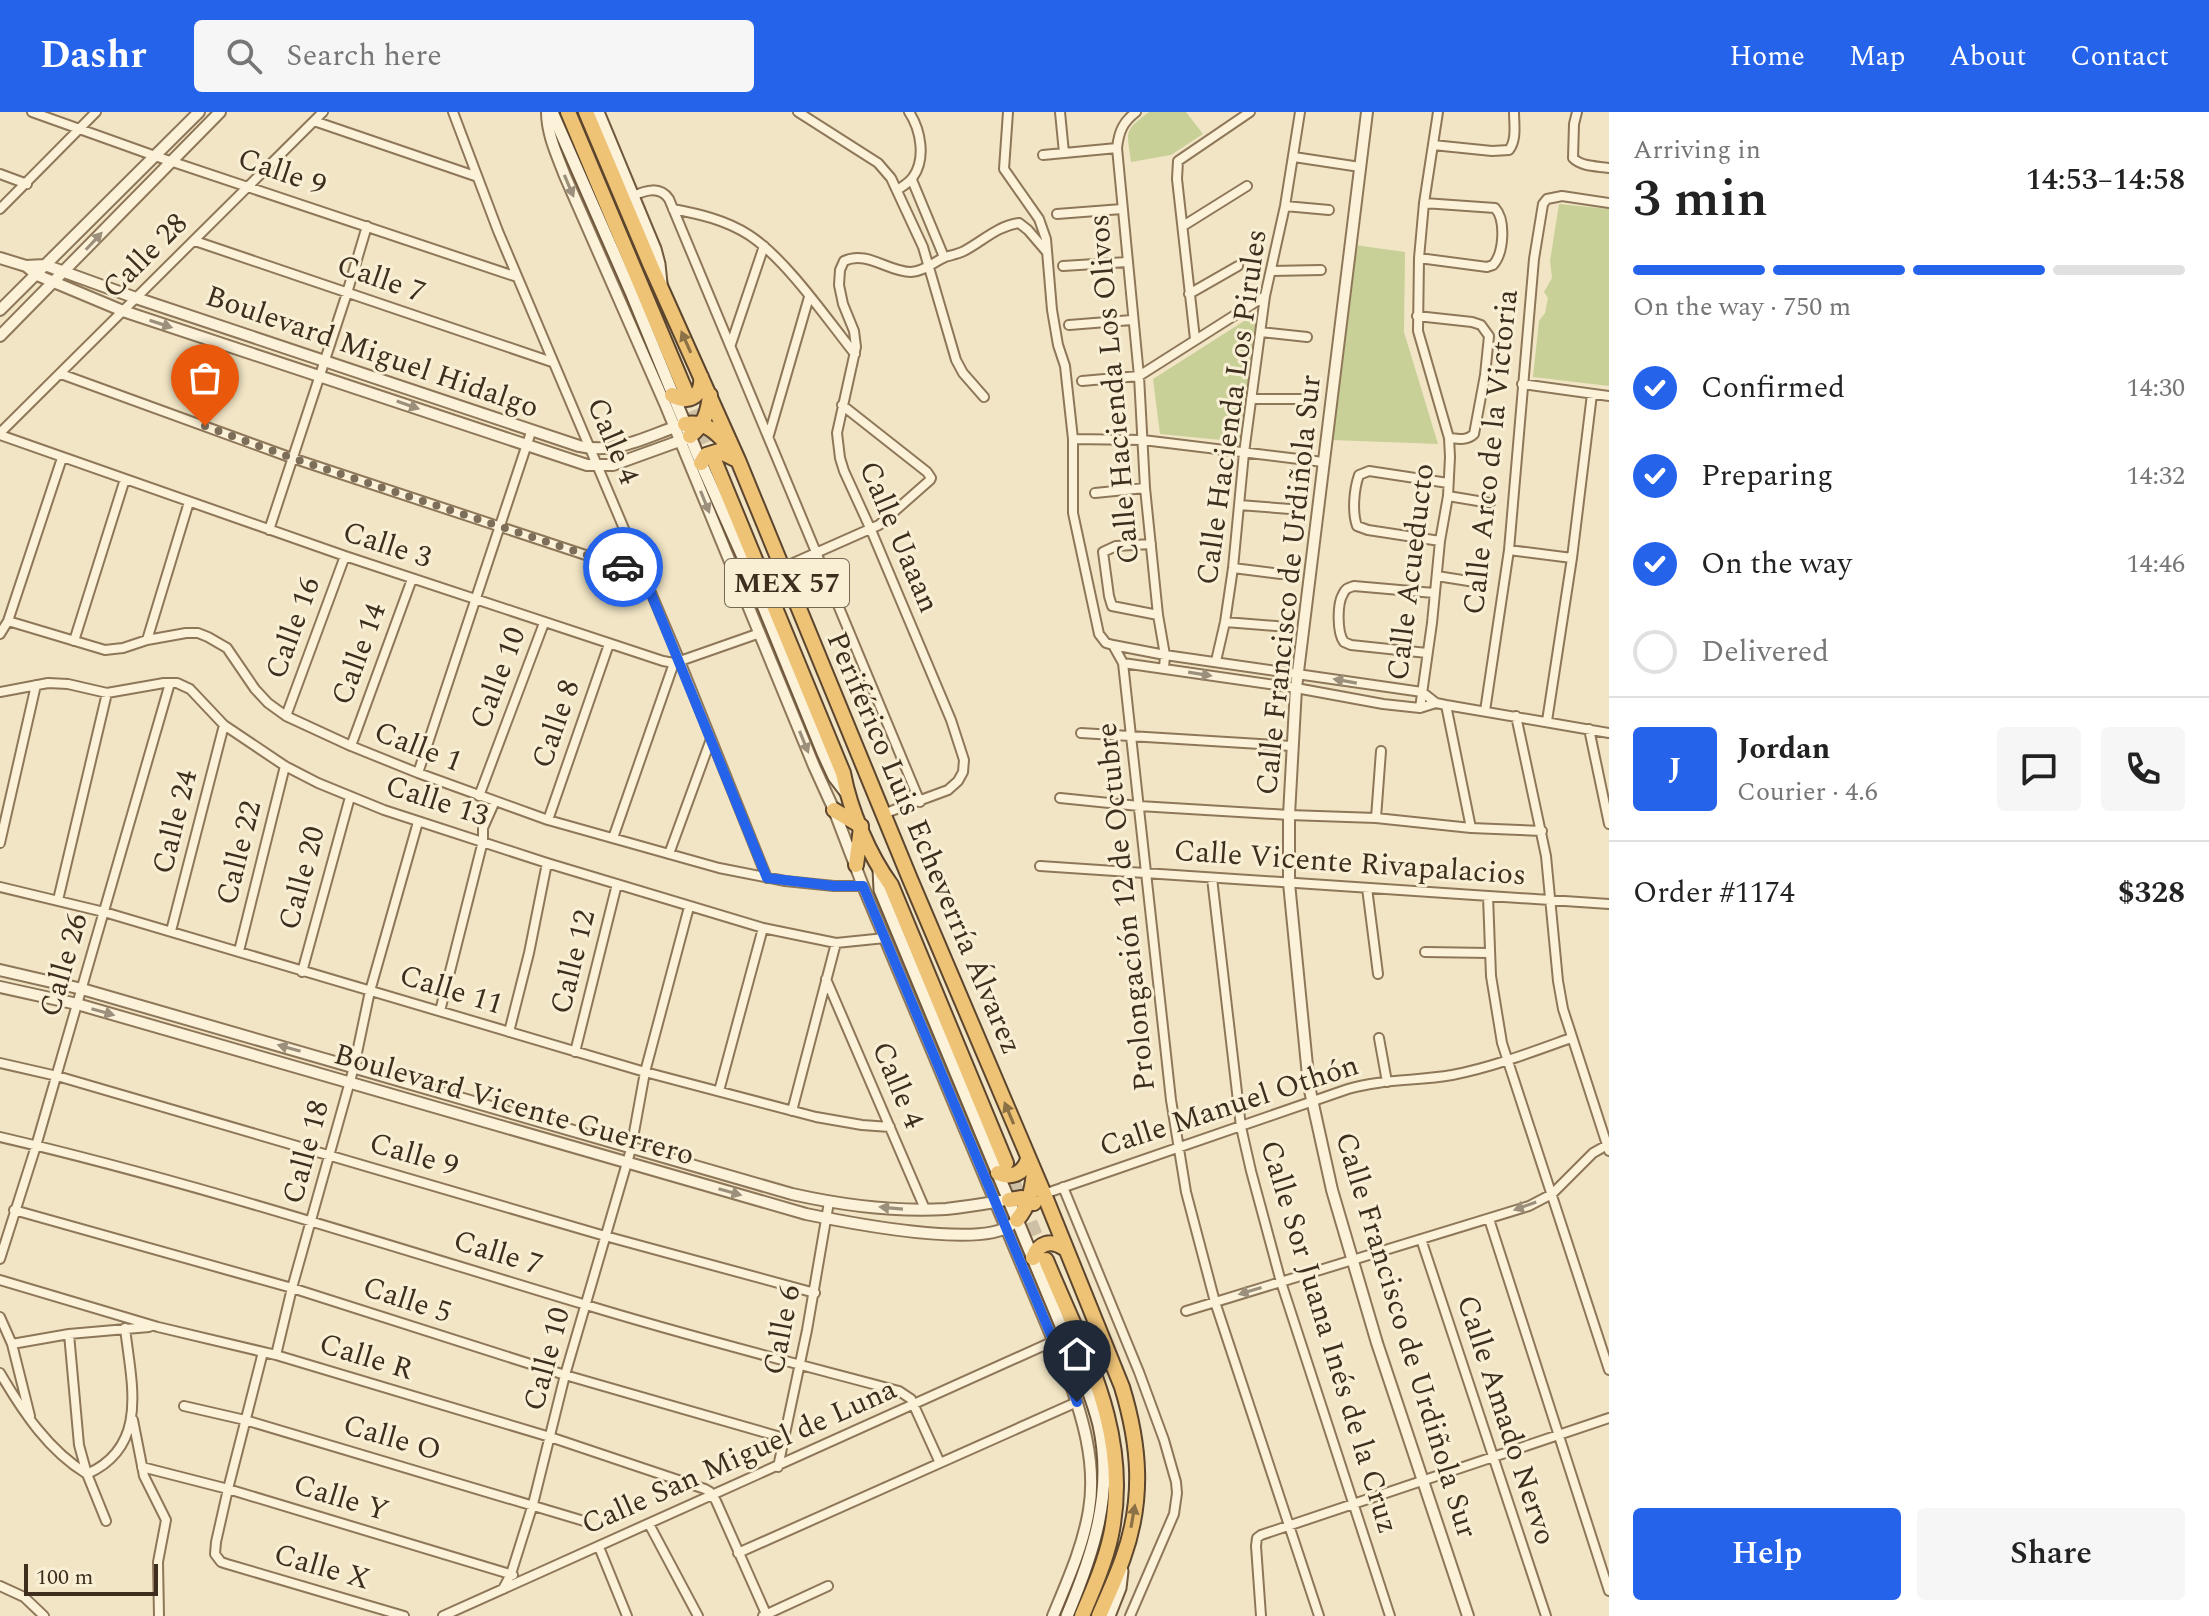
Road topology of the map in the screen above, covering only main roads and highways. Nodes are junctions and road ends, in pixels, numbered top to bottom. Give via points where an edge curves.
1 (549, 112) edge
2 (568, 112) edge
3 (586, 112) edge
4 (598, 112) edge
5 (661, 287) junction
6 (701, 377) junction
7 (678, 392) junction
8 (710, 395) junction
9 (703, 424) junction
10 (682, 432) junction
11 (736, 456) junction
12 (708, 461) junction
13 (834, 810) road end
14 (861, 827) junction
15 (856, 865) road end
16 (1031, 1166) junction
17 (1002, 1168) junction
18 (1028, 1200) junction
19 (1002, 1201) junction
20 (1052, 1218) junction
21 (1012, 1224) junction
22 (1064, 1248) junction
23 (1040, 1259) junction
24 (1123, 1558) junction
25 (1067, 1616) edge
26 (1082, 1616) edge
27 (1099, 1616) edge
28 (1109, 1616) edge

1 - 7 main road, Periférico Luis Echeverría Álvarez
2 - 7 highway
3 - 5 highway, MEX 57
4 - 5 main road, Periférico Luis Echeverría Álvarez via 655,249
6 -> 5 highway, Periférico Luis Echeverría Álvarez / MEX 57
6 - 7 highway via 694,398 679,399
6 - 8 highway, Periférico Luis Echeverría Álvarez / MEX 57
7 - 10 main road, Periférico Luis Echeverría Álvarez
8 - 9 highway
8 - 11 highway, Periférico Luis Echeverría Álvarez / MEX 57
9 - 10 highway
9 - 11 highway
10 - 12 main road, Periférico Luis Echeverría Álvarez
11 - 12 highway via 719,451 706,455
16 -> 11 highway, Periférico Luis Echeverría Álvarez / MEX 57
12 - 14 highway, Periférico Luis Echeverría Álvarez / MEX 57 via 843,773
13 - 14 highway
14 - 15 highway
14 - 17 highway, Periférico Luis Echeverría Álvarez / MEX 57 via 891,885
16 - 17 highway via 1010,1176
16 - 18 highway
16 - 20 highway, Periférico Luis Echeverría Álvarez / MEX 57
17 - 19 main road, Periférico Luis Echeverría Álvarez
18 - 19 highway
18 - 20 highway
18 - 21 highway
19 - 21 main road, Periférico Luis Echeverría Álvarez
20 - 22 highway, Periférico Luis Echeverría Álvarez / MEX 57
21 - 23 main road, Periférico Luis Echeverría Álvarez
22 - 23 highway via 1048,1243 1038,1248
24 -> 22 highway, Periférico Luis Echeverría Álvarez / MEX 57 via 1136,1497 1134,1432 1122,1387
23 - 25 main road, Periférico Luis Echeverría Álvarez via 1094,1409 1104,1462 1095,1542
23 - 26 highway, Periférico Luis Echeverría Álvarez via 1098,1387 1116,1459 1110,1536
24 - 27 highway, Periférico Luis Echeverría Álvarez / MEX 57
24 - 28 main road, Periférico Luis Echeverría Álvarez via 1122,1580

